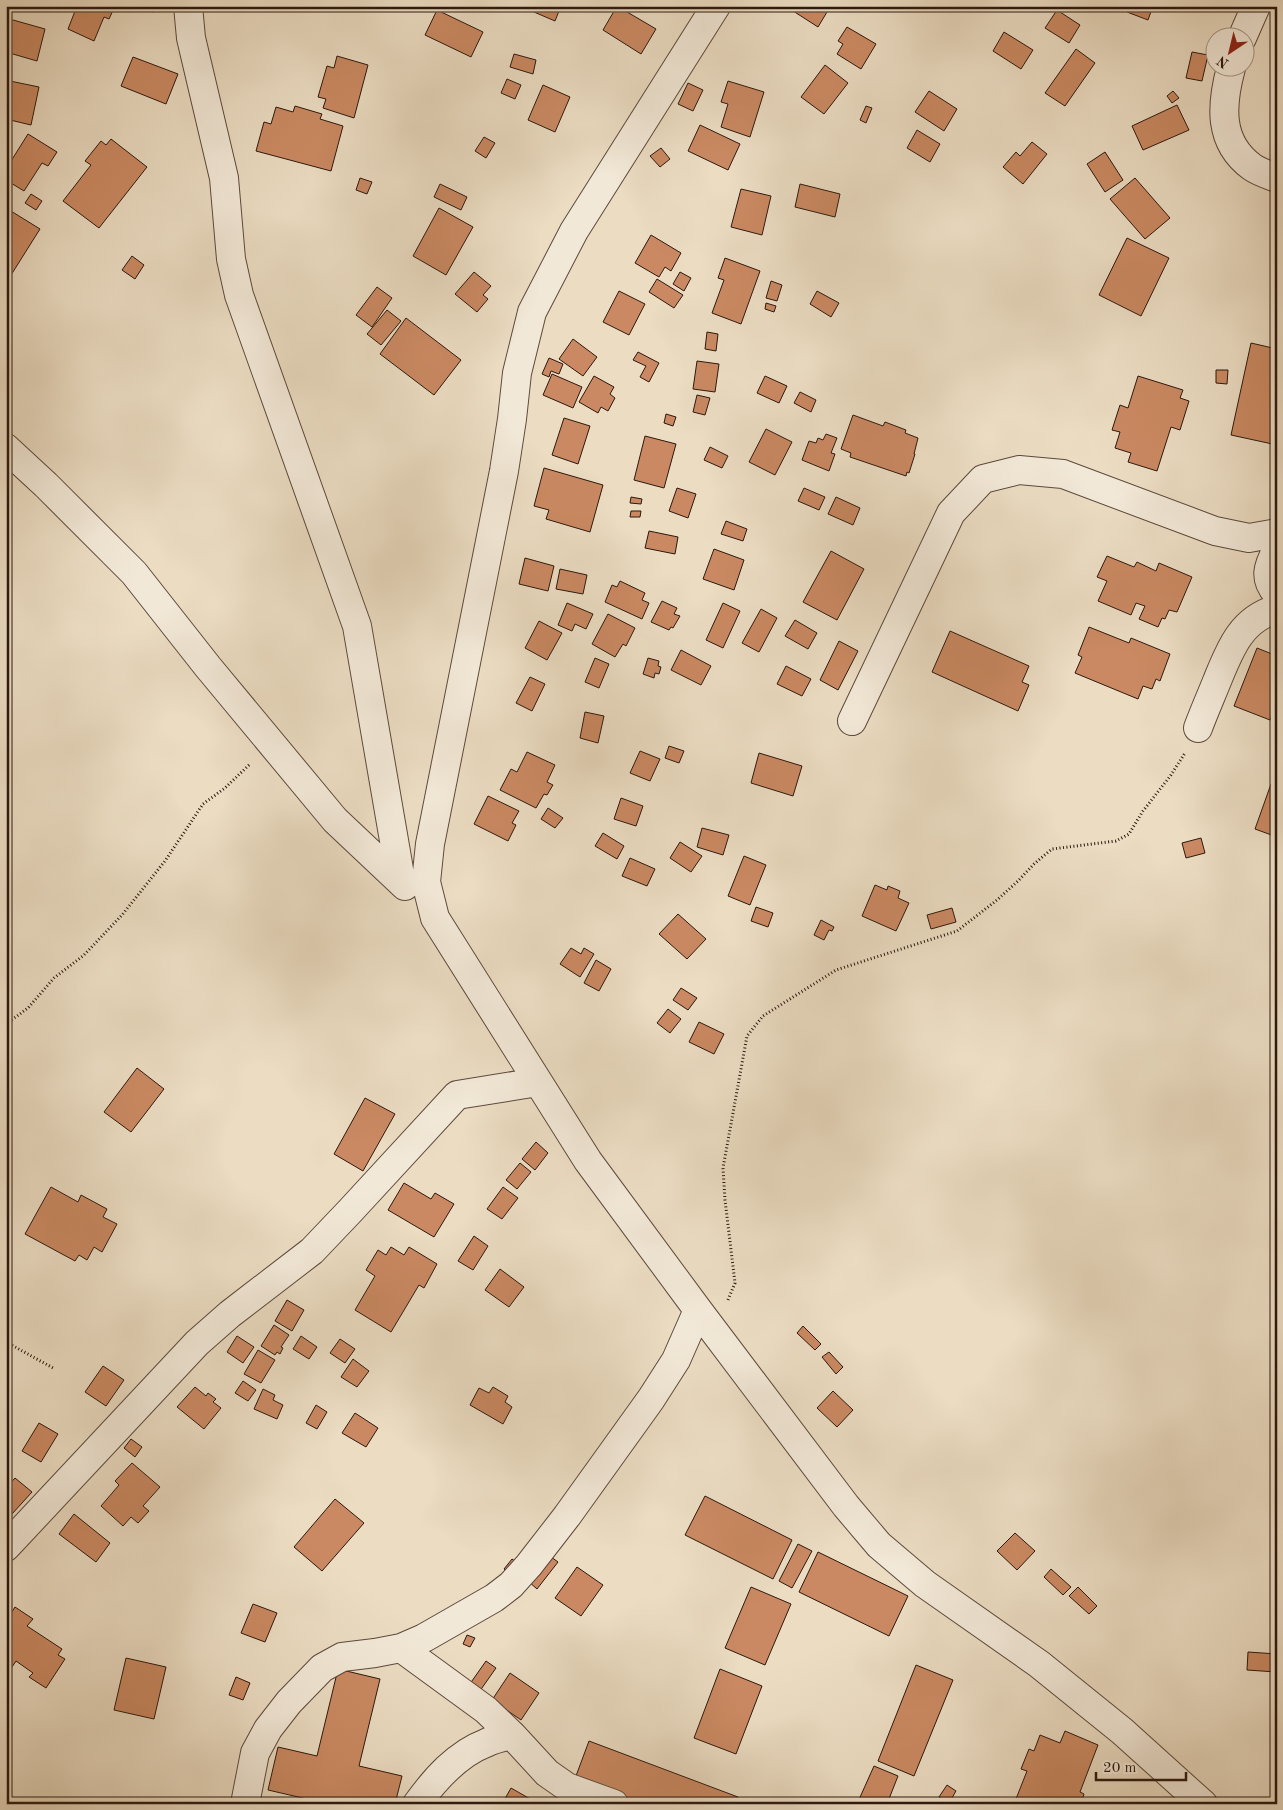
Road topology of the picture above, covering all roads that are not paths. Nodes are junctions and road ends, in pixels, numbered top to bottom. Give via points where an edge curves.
1 (188, 6) edge
2 (716, 6) edge
3 (1256, 6) edge
4 (1246, 28) edge
5 (1228, 78) edge
6 (1277, 178) edge
7 (6, 448) edge
8 (1277, 533) edge
9 (1277, 549) edge
10 (1277, 594) edge
11 (1277, 609) edge
12 (852, 721) dead end
13 (1198, 728) road end
14 (401, 881) junction
15 (435, 918) junction
16 (538, 1082) junction
17 (698, 1310) junction
18 (6, 1547) edge
19 (401, 1648) junction
20 (512, 1735) junction
21 (245, 1804) edge
22 (417, 1804) edge
23 (614, 1804) edge
24 (1203, 1804) edge

1 - 14 street via 191,38 224,178 231,259 239,295 357,626
2 - 15 street via 574,231 532,312 517,373 504,471 430,844 426,882
3 - 4 street
5 - 6 street via 1224,116 1227,137 1238,155 1253,168
7 - 14 street via 134,573 335,820
8 - 12 street via 1249,538 1215,531 1064,474 1019,470 983,479 951,513
9 - 10 street via 1267,570 1270,586
11 - 13 street via 1265,612 1246,626 1231,646
14 - 15 street
15 - 16 street
16 - 17 street via 588,1161
16 - 18 street via 457,1095 312,1250 196,1343
17 - 19 street via 676,1360 651,1399 529,1565 494,1598
17 - 24 street via 879,1545 925,1584 1039,1664 1122,1731
19 - 20 street via 486,1710
19 - 21 street via 342,1657 322,1668 268,1729 255,1753
20 - 22 street via 484,1743 459,1758 434,1781
20 - 23 street via 547,1773 567,1787

